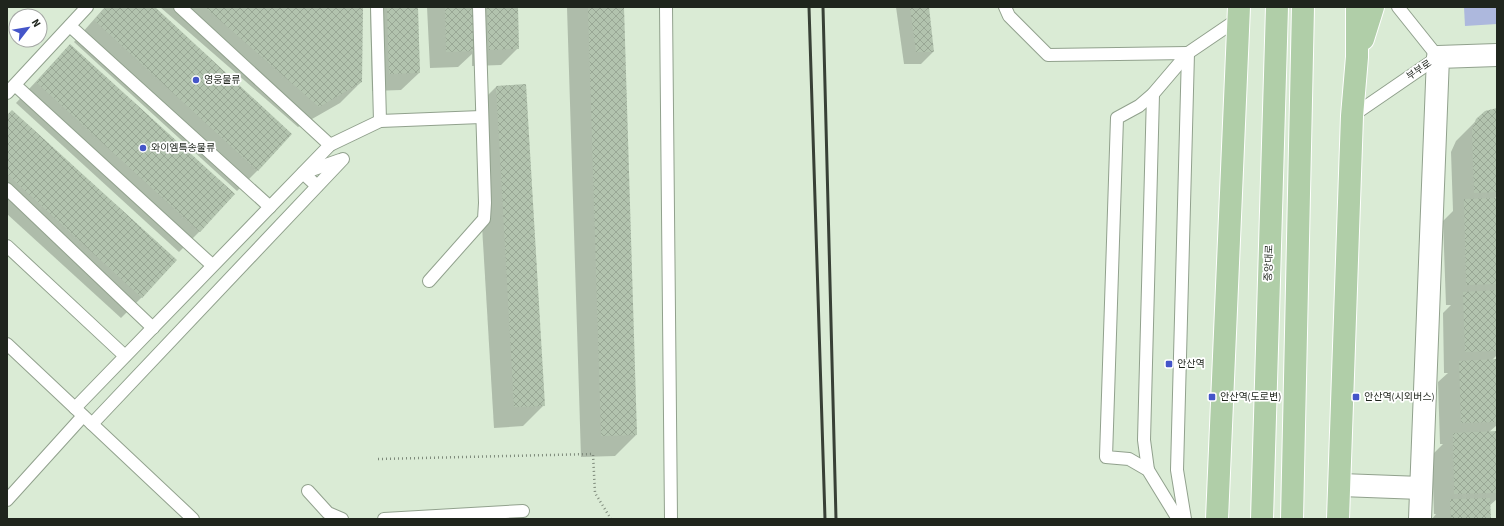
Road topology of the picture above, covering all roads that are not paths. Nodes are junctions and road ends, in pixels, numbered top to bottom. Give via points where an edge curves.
1 (87, 7) edge
2 (180, 7) edge
3 (377, 7) edge
4 (479, 7) edge
5 (666, 7) edge
6 (1005, 7) edge
7 (1277, 7) edge
8 (1302, 7) edge
9 (1357, 7) edge
10 (1373, 7) edge
11 (1398, 7) edge
12 (1238, 13) edge
13 (70, 26) junction
14 (1188, 53) junction
15 (1497, 55) edge
16 (1357, 57) junction
17 (1438, 57) junction
18 (11, 89) edge
19 (1153, 94) junction
20 (1352, 116) junction
21 (482, 117) junction
22 (380, 121) junction
23 (330, 145) junction
24 (304, 173) junction
25 (318, 186) junction
26 (7, 189) edge
27 (270, 207) junction
28 (7, 246) edge
29 (212, 265) junction
30 (430, 281) dead end
31 (152, 328) junction
32 (7, 344) edge
33 (125, 356) junction
34 (83, 416) junction
35 (1148, 470) junction
36 (1341, 482) junction
37 (1421, 488) junction
38 (308, 491) dead end
39 (7, 500) edge
40 (523, 511) dead end
41 (193, 519) edge
42 (342, 519) edge
43 (384, 519) edge
44 (671, 519) edge
45 (1178, 519) edge
46 (1185, 519) edge
47 (1217, 519) edge
48 (1262, 519) edge
49 (1292, 519) edge
50 (1338, 519) edge
51 (1349, 519) edge
52 (1420, 519) edge

1 - 13 lane
2 - 23 lane
3 - 22 lane
4 - 21 lane
5 - 44 lane
6 - 14 lane via 1009,16 1048,55
7 - 48 main road, 중앙대로
8 - 49 main road
9 - 16 main road
10 - 16 main road
11 - 17 lane
12 - 14 lane
12 - 47 main road
13 - 18 lane
13 - 27 lane
14 - 19 lane
14 - 46 lane via 1177,470
15 - 17 street, 부부로
16 - 20 main road
17 - 20 lane, 부부로
17 - 37 street
18 - 29 lane
19 - 35 lane via 1144,440
19 - 35 lane via 1139,106 1117,118 1106,456 1129,458
20 - 36 main road
21 - 22 lane
21 - 30 lane via 484,219
22 - 23 lane
23 - 24 lane
24 - 25 lane
24 - 25 lane via 343,159
24 - 27 lane
25 - 34 lane
26 - 31 lane
27 - 29 lane
28 - 33 lane
29 - 31 lane
31 - 33 lane
32 - 34 lane
33 - 34 lane
34 - 39 lane
34 - 41 lane
35 - 45 lane
36 - 37 street
36 - 50 main road
36 - 51 lane
37 - 52 street
38 - 42 lane via 328,513
40 - 43 lane

